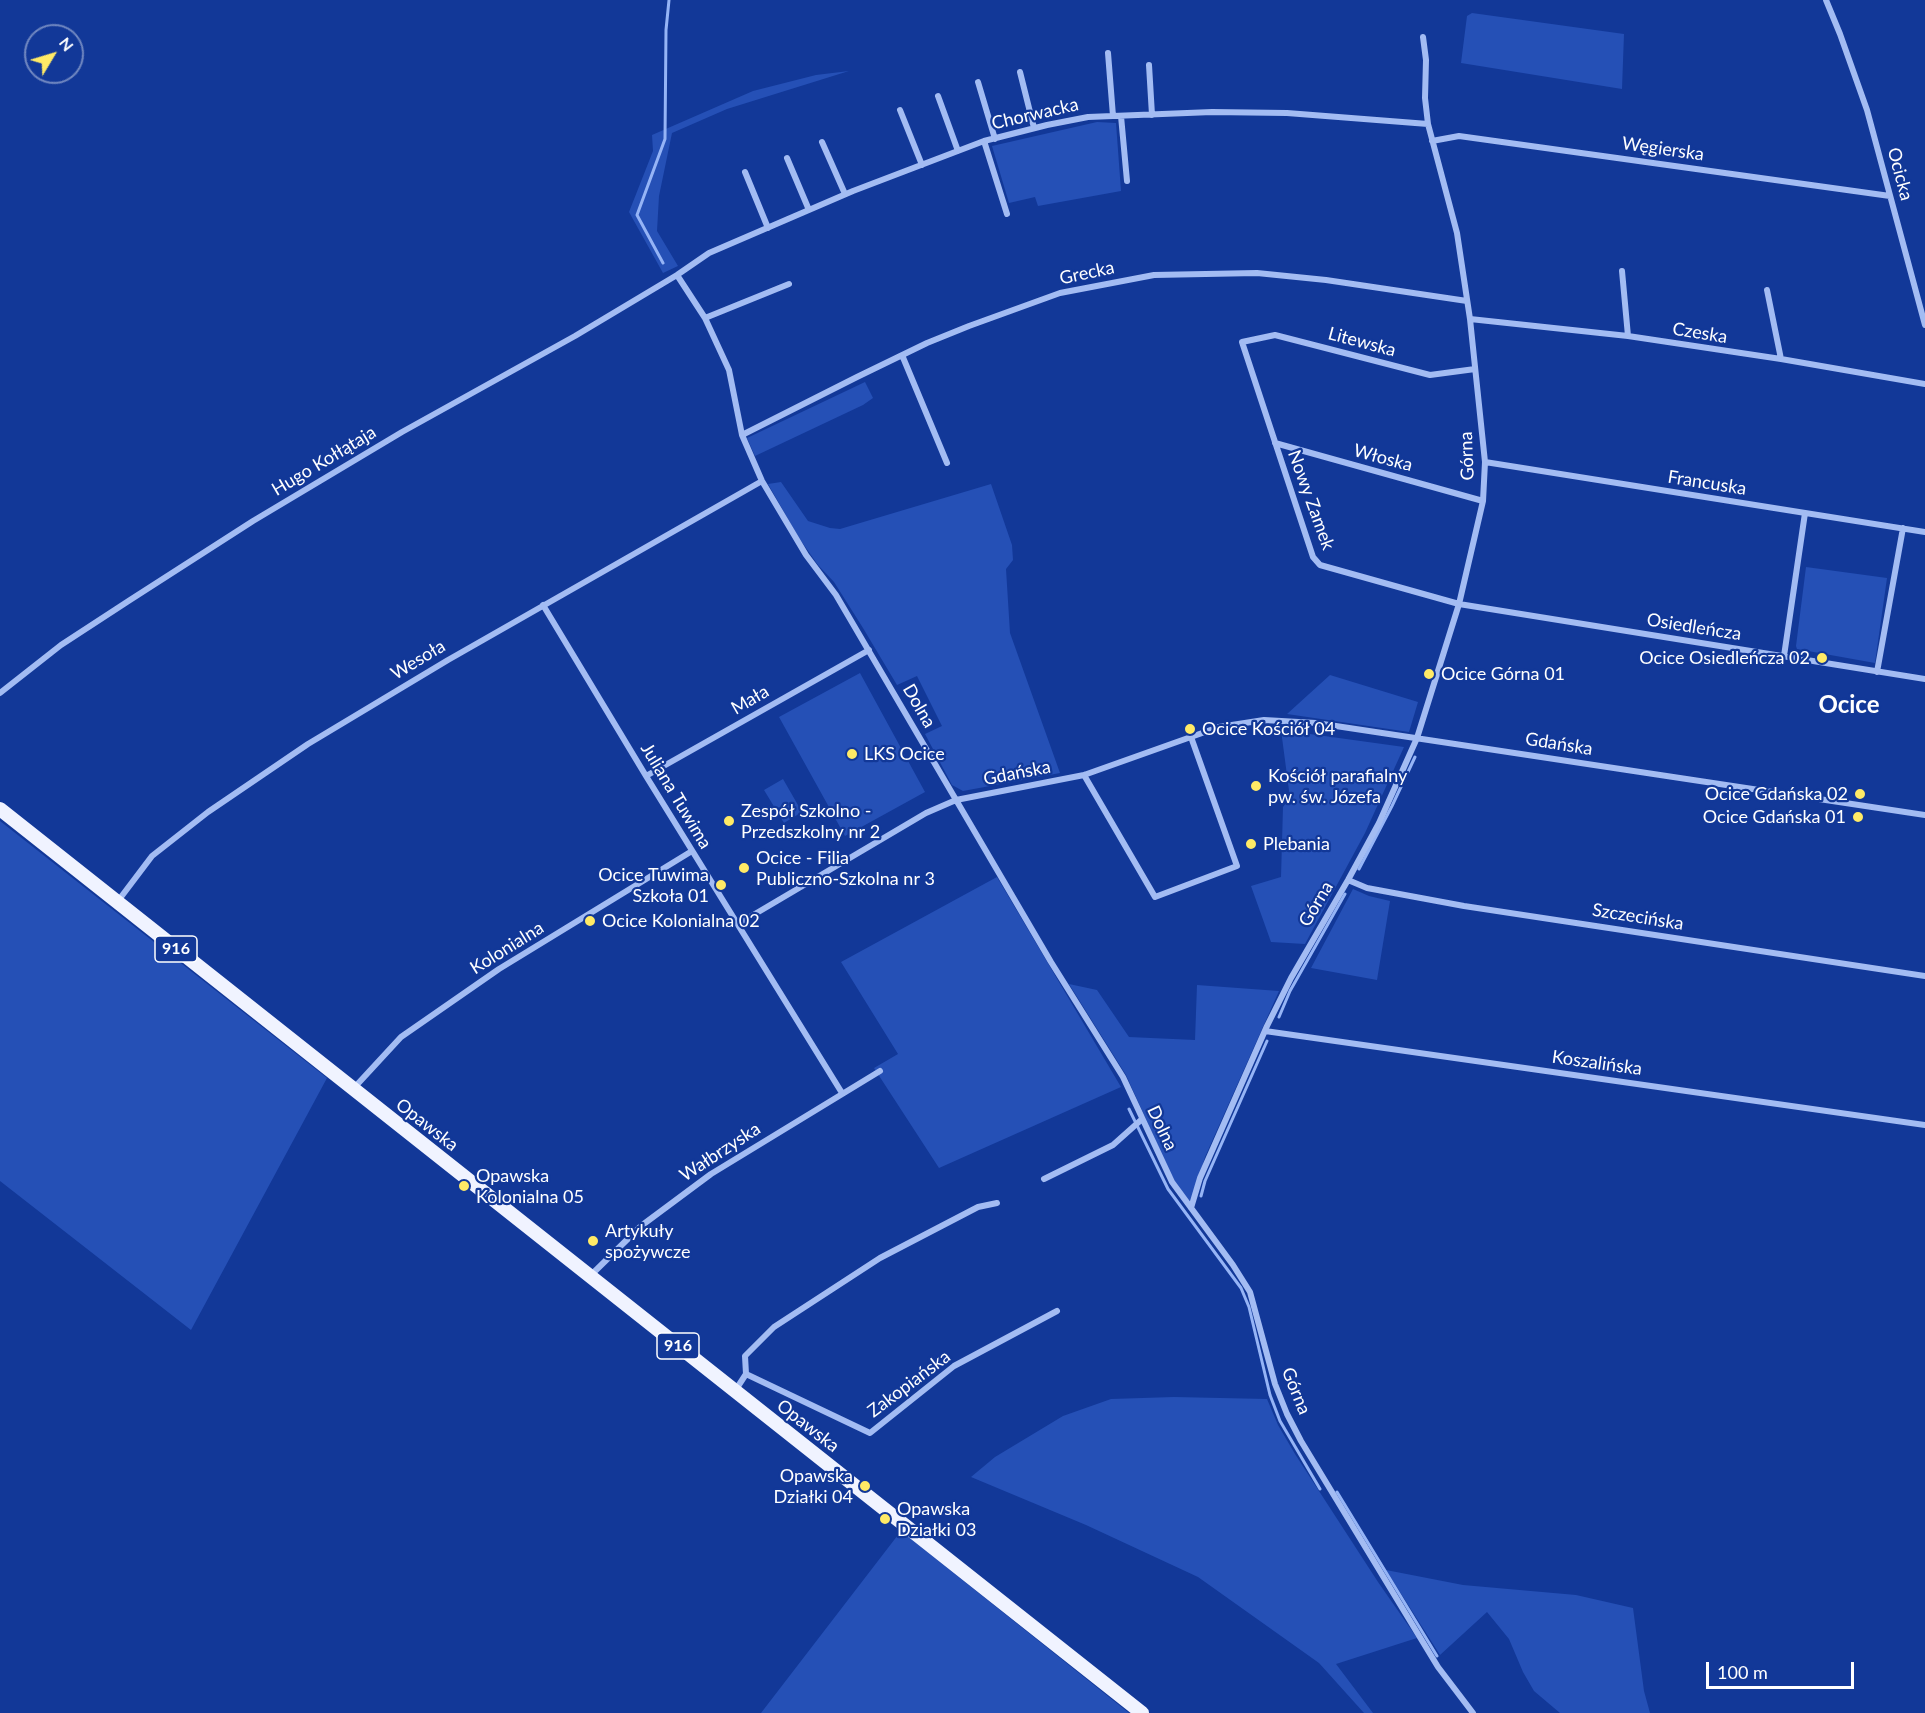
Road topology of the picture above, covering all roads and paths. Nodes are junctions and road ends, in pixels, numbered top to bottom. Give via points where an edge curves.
1 (1826, 0) edge
2 (1423, 37) dead end
3 (1108, 53) dead end
4 (1149, 64) dead end
5 (1020, 72) dead end
6 (978, 82) dead end
7 (938, 96) dead end
8 (900, 110) dead end
9 (1152, 115) junction
10 (1113, 116) junction
11 (1121, 116) junction
12 (1428, 124) junction
13 (1034, 128) junction
14 (995, 139) junction
15 (984, 141) junction
16 (1432, 141) junction
17 (822, 142) dead end
18 (958, 151) junction
19 (787, 158) dead end
20 (922, 165) junction
21 (745, 172) dead end
22 (1127, 181) dead end
23 (845, 194) junction
24 (1890, 196) junction
25 (809, 210) junction
26 (1007, 214) dead end
27 (768, 228) junction
28 (1622, 271) dead end
29 (677, 275) junction
30 (789, 284) dead end
31 (1767, 290) dead end
32 (1467, 301) junction
33 (705, 318) junction
34 (1470, 318) junction
35 (1925, 324) edge
36 (1628, 336) junction
37 (1242, 342) joint
38 (903, 355) junction
39 (1781, 359) junction
40 (1475, 369) junction
41 (1925, 384) edge
42 (742, 435) junction
43 (1275, 443) junction
44 (1485, 462) junction
45 (947, 463) dead end
46 (762, 481) junction
47 (1483, 501) junction
48 (1805, 513) junction
49 (1903, 528) junction
50 (1925, 532) edge
51 (543, 604) junction
52 (1459, 604) junction
53 (869, 650) junction
54 (1784, 656) junction
55 (1877, 672) junction
56 (1925, 679) edge
57 (0, 693) edge
58 (1191, 737) junction
59 (1417, 738) junction
60 (1084, 775) junction
61 (646, 776) junction
62 (956, 800) junction
63 (0, 809) edge
64 (1925, 815) edge
65 (692, 851) junction
66 (1348, 880) junction
67 (117, 902) junction
68 (738, 924) junction
69 (1925, 976) edge
70 (1265, 1031) junction
71 (880, 1071) dead end
72 (353, 1089) junction
73 (842, 1093) junction
74 (1141, 1120) junction
75 (1925, 1125) edge
76 (1044, 1179) dead end
77 (997, 1203) dead end
78 (1191, 1208) junction
79 (590, 1276) junction
80 (1057, 1311) dead end
81 (746, 1374) junction
82 (735, 1392) junction
83 (1142, 1713) edge
84 (1473, 1713) edge

1 - 24 street, Ocicka via 1867,110
2 - 12 street, Górna
3 - 10 street
4 - 9 street
5 - 13 street
6 - 14 street
7 - 18 street
8 - 20 street
9 - 11 street, Chorwacka
9 - 12 street, Chorwacka via 1287,113
10 - 11 street, Chorwacka
10 - 13 street, Chorwacka
11 - 22 street
12 - 16 street, Górna
13 - 14 street, Chorwacka
14 - 15 street, Chorwacka
15 - 18 street, Chorwacka
15 - 26 street
16 - 24 street, Węgierska via 1459,136
16 - 32 street, Górna via 1458,233
17 - 23 street
18 - 20 street, Chorwacka
19 - 25 street
20 - 23 street, Chorwacka
21 - 27 street
23 - 25 street, Chorwacka
24 - 35 street, Ocicka
25 - 27 street, Chorwacka
27 - 29 street, Chorwacka via 709,253
28 - 36 street
29 - 33 street, Dolna
29 - 57 street, Hugo Kołłątaja via 253,521 61,645
30 - 33 street
31 - 39 street
32 - 34 street, Górna
32 - 38 street, Grecka via 1257,273 1154,275 1060,293
33 - 42 street, Dolna via 729,370
34 - 36 street, Czeska
34 - 40 street, Górna
36 - 39 street, Czeska
37 - 40 street, Litewska via 1275,335 1430,375
37 - 43 street, Nowy Zamek
38 - 42 street, Grecka
38 - 45 street
39 - 41 street, Czeska
40 - 44 street, Górna
42 - 46 street, Dolna
43 - 47 street, Włoska
43 - 52 street, Nowy Zamek via 1313,557 1320,565
44 - 47 street, Górna
44 - 48 street, Francuska
46 - 51 street, Wesoła
46 - 53 street, Dolna
47 - 52 street, Górna
48 - 49 street, Francuska
48 - 54 street
49 - 50 street, Francuska
49 - 55 street
51 - 61 street, Juliana Tuwima
51 - 67 street, Wesoła via 308,744 208,812 152,856
52 - 54 street, Osiedleńcza
52 - 59 street, Górna
53 - 61 street, Mała
53 - 62 street, Dolna
54 - 55 street, Osiedleńcza
55 - 56 street, Osiedleńcza
58 - 59 street, Gdańska via 1219,727 1264,720 1316,723
58 - 60 street, Gdańska
58 - 60 street via 1237,866 1155,897
59 - 64 street, Gdańska
59 - 66 street, Górna
60 - 62 street, Gdańska
61 - 65 street, Juliana Tuwima
62 - 68 street, Gdańska via 926,813
62 - 74 street, Dolna via 1123,1077
63 - 67 main road, Opawska / 916
65 - 68 street, Juliana Tuwima
65 - 72 street, Kolonialna via 499,969 401,1037
66 - 69 street, Szczecińska via 1367,888 1464,906
66 - 70 street, Górna
67 - 72 main road, Opawska / 916
68 - 73 street, Juliana Tuwima
70 - 75 street, Koszalińska
70 - 78 street, Górna via 1200,1178
71 - 73 street, Wałbrzyska
72 - 79 main road, Opawska / 916
73 - 79 street, Wałbrzyska via 711,1174 641,1226
74 - 76 street via 1113,1145
74 - 78 street, Dolna via 1172,1182
77 - 81 street via 978,1207 880,1258 774,1327 745,1356
78 - 84 street, Górna via 1250,1292 1275,1384 1301,1441 1438,1667
79 - 82 main road, Opawska / 916
80 - 81 street, Zakopiańska via 954,1366 870,1433
81 - 82 street
82 - 83 main road, Opawska / 916

